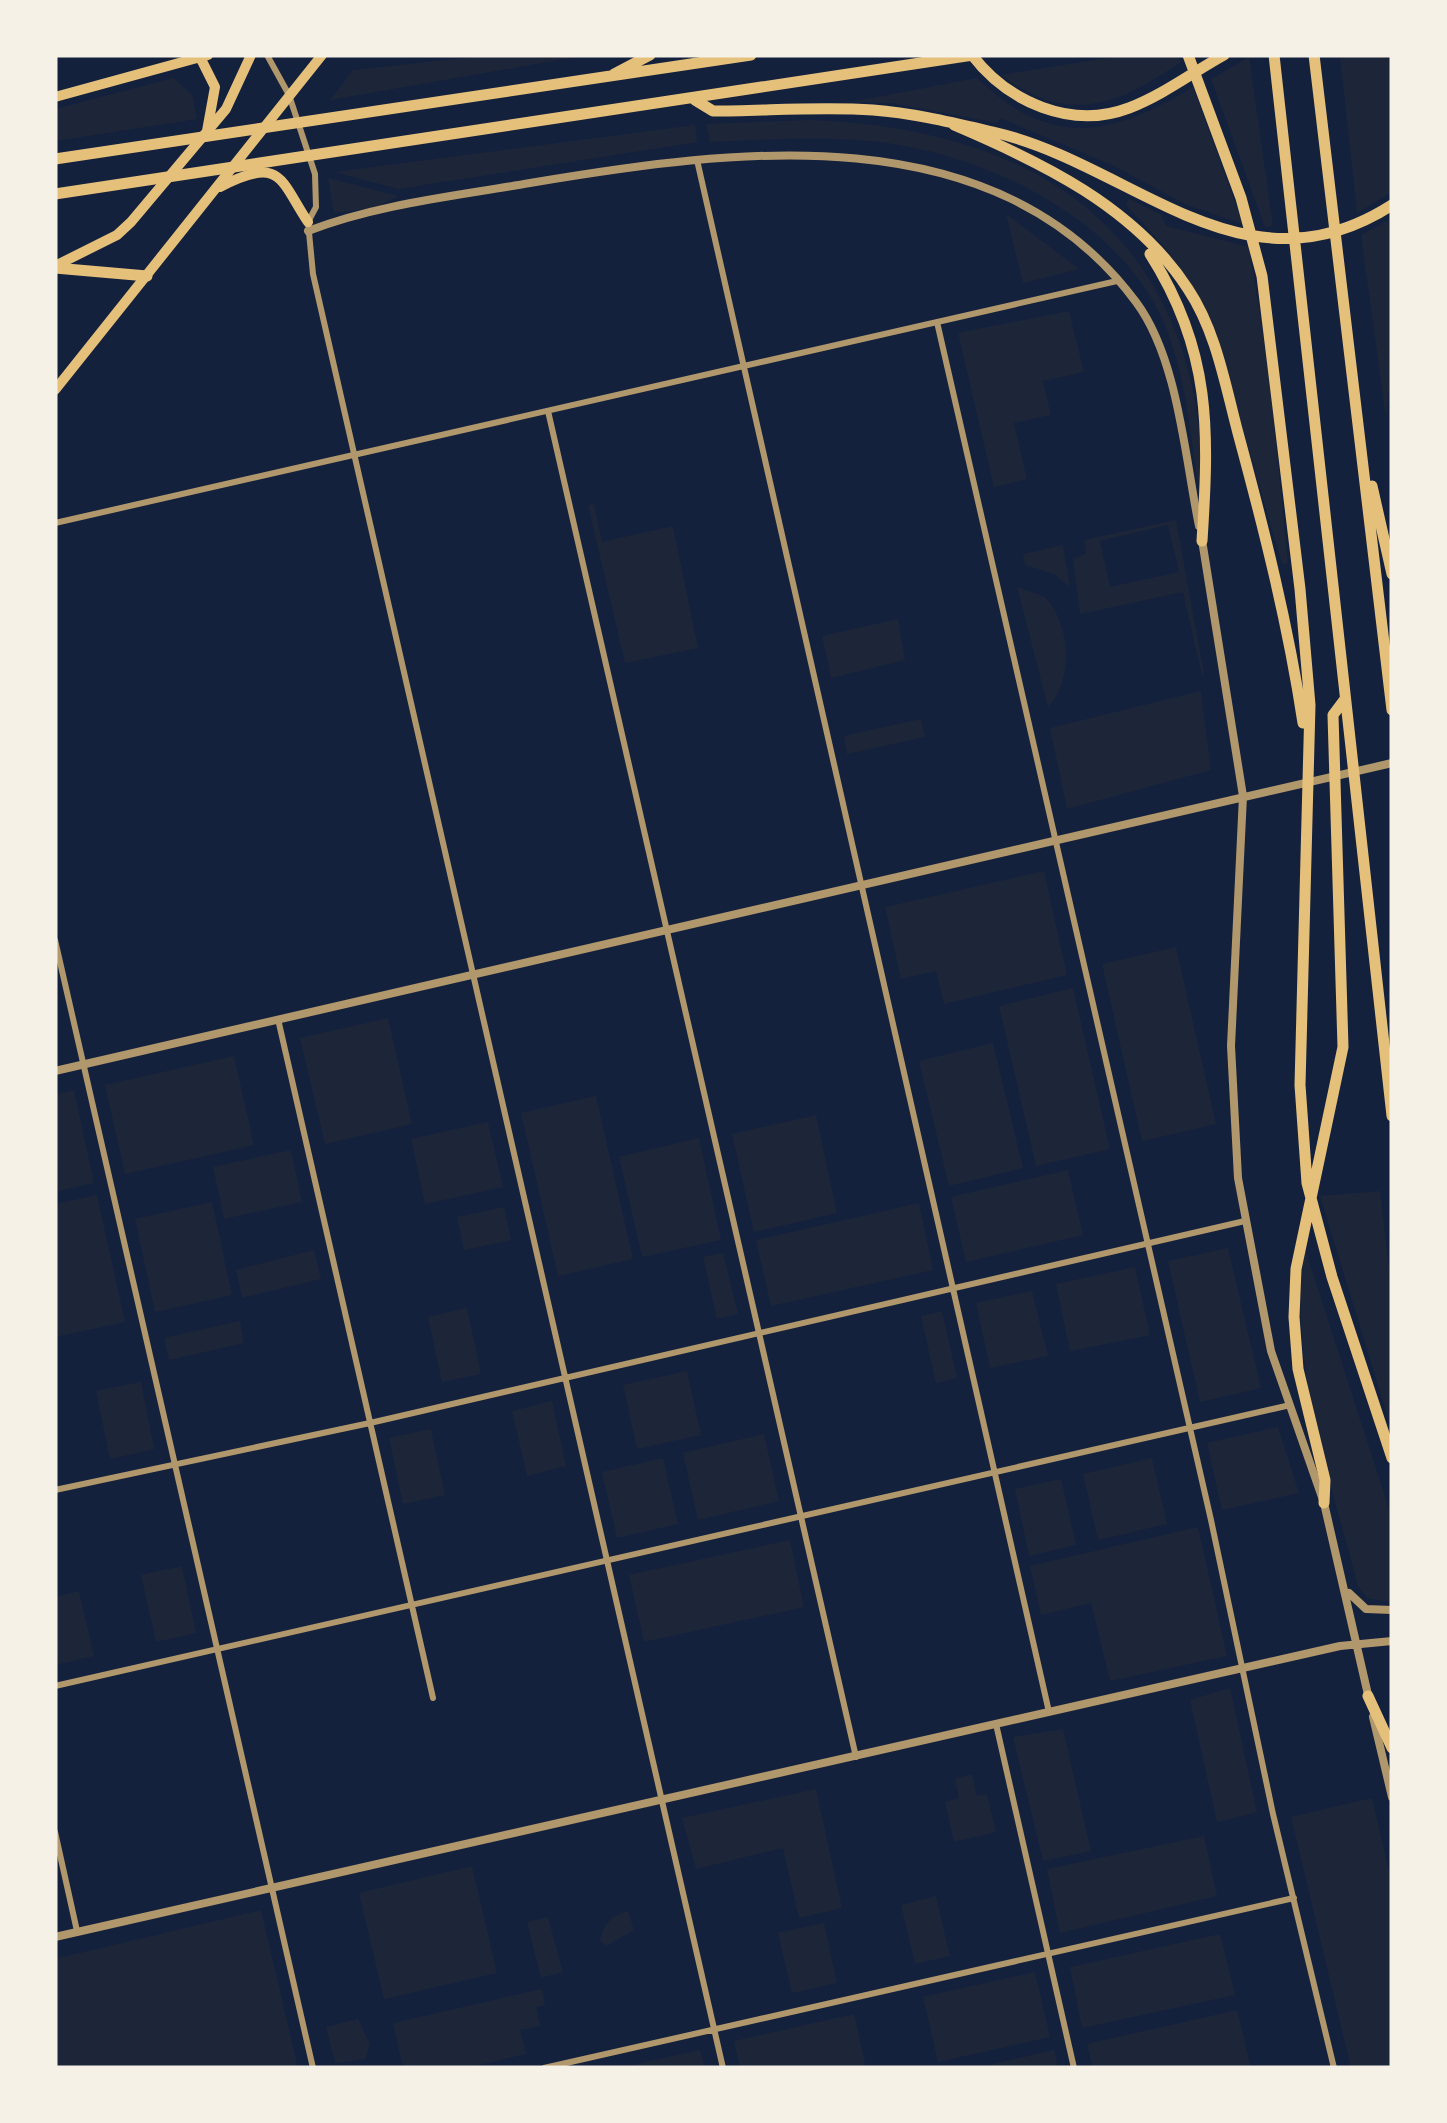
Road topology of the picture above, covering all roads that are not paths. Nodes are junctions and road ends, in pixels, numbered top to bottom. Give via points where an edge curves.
1 (251, 55) edge
2 (268, 55) edge
3 (322, 55) edge
4 (650, 55) edge
5 (751, 55) edge
6 (973, 55) edge
7 (1188, 55) edge
8 (1224, 55) edge
9 (1265, 55) edge
10 (1274, 55) edge
11 (1314, 55) edge
12 (203, 56) edge
13 (607, 78) junction
14 (1278, 83) junction
15 (55, 97) edge
16 (695, 100) junction
17 (287, 102) junction
18 (954, 125) junction
19 (207, 132) junction
20 (55, 160) edge
21 (696, 160) junction
22 (214, 190) junction
23 (55, 194) edge
24 (1392, 205) edge
25 (308, 226) junction
26 (1134, 230) junction
27 (55, 267) edge
28 (146, 276) junction
29 (1118, 281) junction
30 (937, 322) junction
31 (742, 364) junction
32 (55, 390) edge
33 (548, 411) junction
34 (1360, 438) junction
35 (354, 455) junction
36 (55, 523) edge
37 (1202, 541) junction
38 (1392, 574) edge
39 (1346, 699) junction
40 (1392, 710) edge
41 (1306, 738) junction
42 (1392, 763) edge
43 (1243, 796) junction
44 (1056, 840) junction
45 (862, 884) junction
46 (666, 930) junction
47 (55, 940) edge
48 (472, 974) junction
49 (278, 1019) junction
50 (83, 1064) junction
51 (55, 1071) edge
52 (1392, 1116) edge
53 (1245, 1221) junction
54 (1148, 1245) junction
55 (952, 1288) junction
56 (759, 1333) junction
57 (565, 1378) junction
58 (1286, 1406) junction
59 (370, 1422) junction
60 (1190, 1428) junction
61 (1392, 1458) edge
62 (175, 1464) junction
63 (994, 1472) junction
64 (55, 1490) edge
65 (1324, 1503) junction
66 (801, 1517) junction
67 (607, 1560) junction
68 (1344, 1585) junction
69 (412, 1607) junction
70 (1392, 1610) edge
71 (1392, 1641) edge
72 (1358, 1645) junction
73 (218, 1648) junction
74 (1244, 1671) junction
75 (55, 1686) edge
76 (1368, 1696) junction
77 (433, 1698) dead end
78 (1049, 1712) junction
79 (996, 1724) junction
80 (1392, 1748) edge
81 (856, 1757) junction
82 (1392, 1798) edge
83 (662, 1801) junction
84 (55, 1832) edge
85 (272, 1889) junction
86 (1294, 1898) junction
87 (77, 1931) junction
88 (55, 1936) edge
89 (1048, 1952) junction
90 (714, 2028) junction
91 (313, 2068) edge
92 (544, 2068) edge
93 (723, 2068) edge
94 (1074, 2068) edge
95 (1334, 2068) edge

1 - 19 main road
2 - 17 street
3 - 17 main road
4 - 13 highway
5 - 13 highway
6 - 8 highway via 1007,91 1060,112 1115,112
6 - 16 highway
7 - 41 highway via 1262,276 1310,705
9 - 14 highway
10 - 14 highway
11 - 34 highway
12 - 15 main road
12 - 19 main road via 215,86
13 - 20 highway
14 - 39 highway
16 - 18 highway via 713,112 872,110
16 - 23 highway
17 - 22 main road
17 - 25 street via 315,174 316,208
18 - 24 highway via 1061,156 1204,225 1247,237 1303,238 1354,226
18 - 26 highway via 1027,155
19 - 27 main road via 117,235
21 - 25 street via 404,204
21 - 29 street via 796,156 954,175 1013,198 1066,232
21 - 31 street
22 - 25 main road via 251,176 284,180
22 - 28 main road
25 - 35 street
26 - 37 highway via 1170,285 1206,394
26 - 41 highway via 1187,287 1216,350 1280,588
27 - 28 highway
28 - 32 main road
29 - 30 street
29 - 37 street via 1148,321 1166,364
30 - 31 street
30 - 44 street
31 - 33 street
31 - 45 street
33 - 35 street
33 - 46 street
34 - 38 highway
34 - 40 highway
35 - 36 street
35 - 48 street
37 - 43 street
39 - 52 highway
39 - 65 highway via 1333,714 1344,1007 1336,1090 1296,1269 1294,1340 1325,1480
41 - 61 highway via 1302,1142 1316,1222
42 - 43 street
43 - 44 street
43 - 53 street via 1231,1046
44 - 45 street
44 - 54 street
45 - 46 street
45 - 55 street
46 - 48 street
46 - 56 street
47 - 50 street
48 - 49 street
48 - 57 street
49 - 50 street
49 - 59 street
50 - 51 street
50 - 62 street
53 - 54 street
53 - 58 street
54 - 55 street
54 - 60 street
55 - 56 street
55 - 63 street
56 - 57 street
56 - 66 street
57 - 59 street
57 - 67 street
58 - 60 street
58 - 65 street
59 - 62 street
59 - 69 street
60 - 63 street
60 - 74 street
62 - 64 street
62 - 73 street
63 - 66 street
63 - 78 street
65 - 68 street
66 - 67 street
66 - 81 street
67 - 69 street
67 - 83 street
68 - 70 street via 1360,1606
68 - 72 street
69 - 73 street
69 - 77 street
71 - 72 street
72 - 74 street
72 - 76 street
73 - 75 street
73 - 85 street
74 - 78 street
74 - 86 street
76 - 80 highway
76 - 82 street
78 - 79 street
79 - 81 street
79 - 89 street
81 - 83 street
83 - 85 street
83 - 90 street
84 - 87 street
85 - 87 street
85 - 91 street
86 - 89 street
86 - 95 street
87 - 88 street
89 - 90 street
89 - 94 street
90 - 92 street
90 - 93 street

